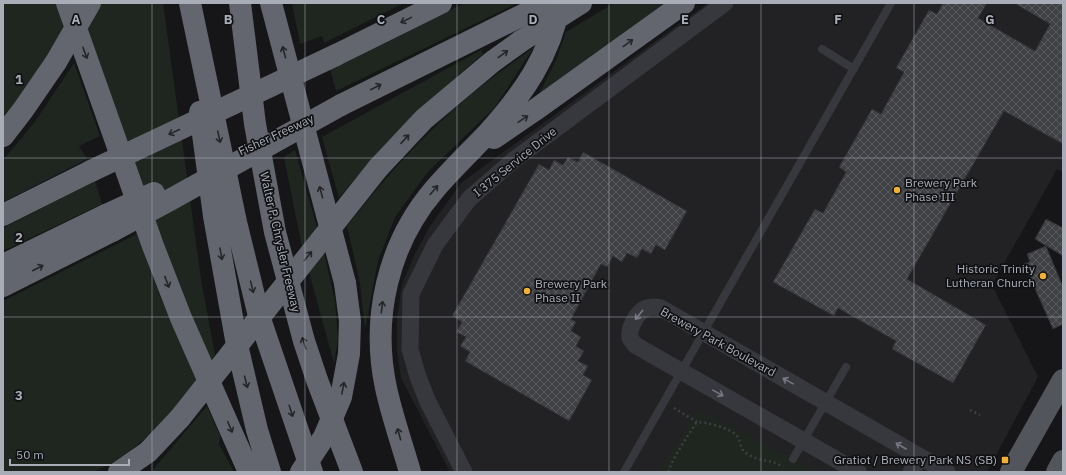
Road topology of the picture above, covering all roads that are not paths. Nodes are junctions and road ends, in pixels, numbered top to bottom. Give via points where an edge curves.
1 (68, 3) edge
2 (90, 3) edge
3 (184, 3) edge
4 (190, 3) edge
5 (240, 3) edge
6 (271, 3) edge
7 (441, 3) edge
8 (547, 3) edge
9 (560, 3) edge
10 (581, 3) edge
11 (684, 3) edge
12 (725, 3) edge
13 (891, 3) edge
14 (822, 49) dead end
15 (854, 69) junction
16 (3, 136) edge
17 (467, 156) junction
18 (3, 215) edge
19 (109, 223) junction
20 (3, 265) edge
21 (3, 286) edge
22 (704, 333) junction
23 (846, 367) dead end
24 (681, 372) junction
25 (317, 380) junction
26 (1063, 380) edge
27 (826, 402) junction
28 (804, 441) junction
29 (920, 457) junction
30 (793, 459) dead end
31 (1063, 461) edge
32 (119, 472) edge
33 (249, 472) edge
34 (270, 472) edge
35 (301, 472) edge
36 (312, 472) edge
37 (342, 472) edge
38 (352, 472) edge
39 (410, 472) edge
40 (464, 472) edge
41 (624, 472) edge
42 (858, 472) edge
43 (911, 472) edge
44 (947, 472) edge
45 (1011, 472) edge
46 (1057, 472) edge

1 -> 33 highway via 151,239
2 - 16 highway, bridge via 56,62
3 -> 34 highway via 214,216 237,345 257,430
4 -> 36 highway via 236,222 259,316
25 -> 5 highway, Walter P. Chrysler Freeway via 293,303 272,218 255,124
35 -> 6 highway, bridge via 324,437 341,397 349,354 350,321 345,283
7 -> 18 highway, bridge
19 -> 8 highway, Fisher Freeway, bridge
9 - 17 highway via 555,29 531,78 506,112
32 -> 10 highway, bridge via 148,452 180,418 378,168 424,119 492,62
17 -> 11 highway
12 - 40 street, I 375 Service Drive via 515,159 469,199 435,245 411,294 410,349 428,402
13 - 15 lane
14 - 15 lane
15 - 22 lane
39 -> 17 highway via 386,388 382,363 380,329 384,296 394,259 410,224 433,190
19 - 20 highway, Fisher Freeway
21 -> 19 highway
22 - 24 lane
22 -> 24 street, Brewery Park Boulevard via 661,308 643,309 635,318 630,331 630,339 635,345
27 -> 22 street, Brewery Park Boulevard
23 - 27 lane
24 -> 28 street, Brewery Park Boulevard
24 - 41 lane
25 - 37 highway
25 - 38 highway, Walter P. Chrysler Freeway
26 - 45 main road
27 - 28 lane
29 -> 27 street, Brewery Park Boulevard
28 - 30 lane
28 - 42 street, Brewery Park Boulevard
29 - 43 street
29 - 44 street, Brewery Park Boulevard
31 - 46 main road

